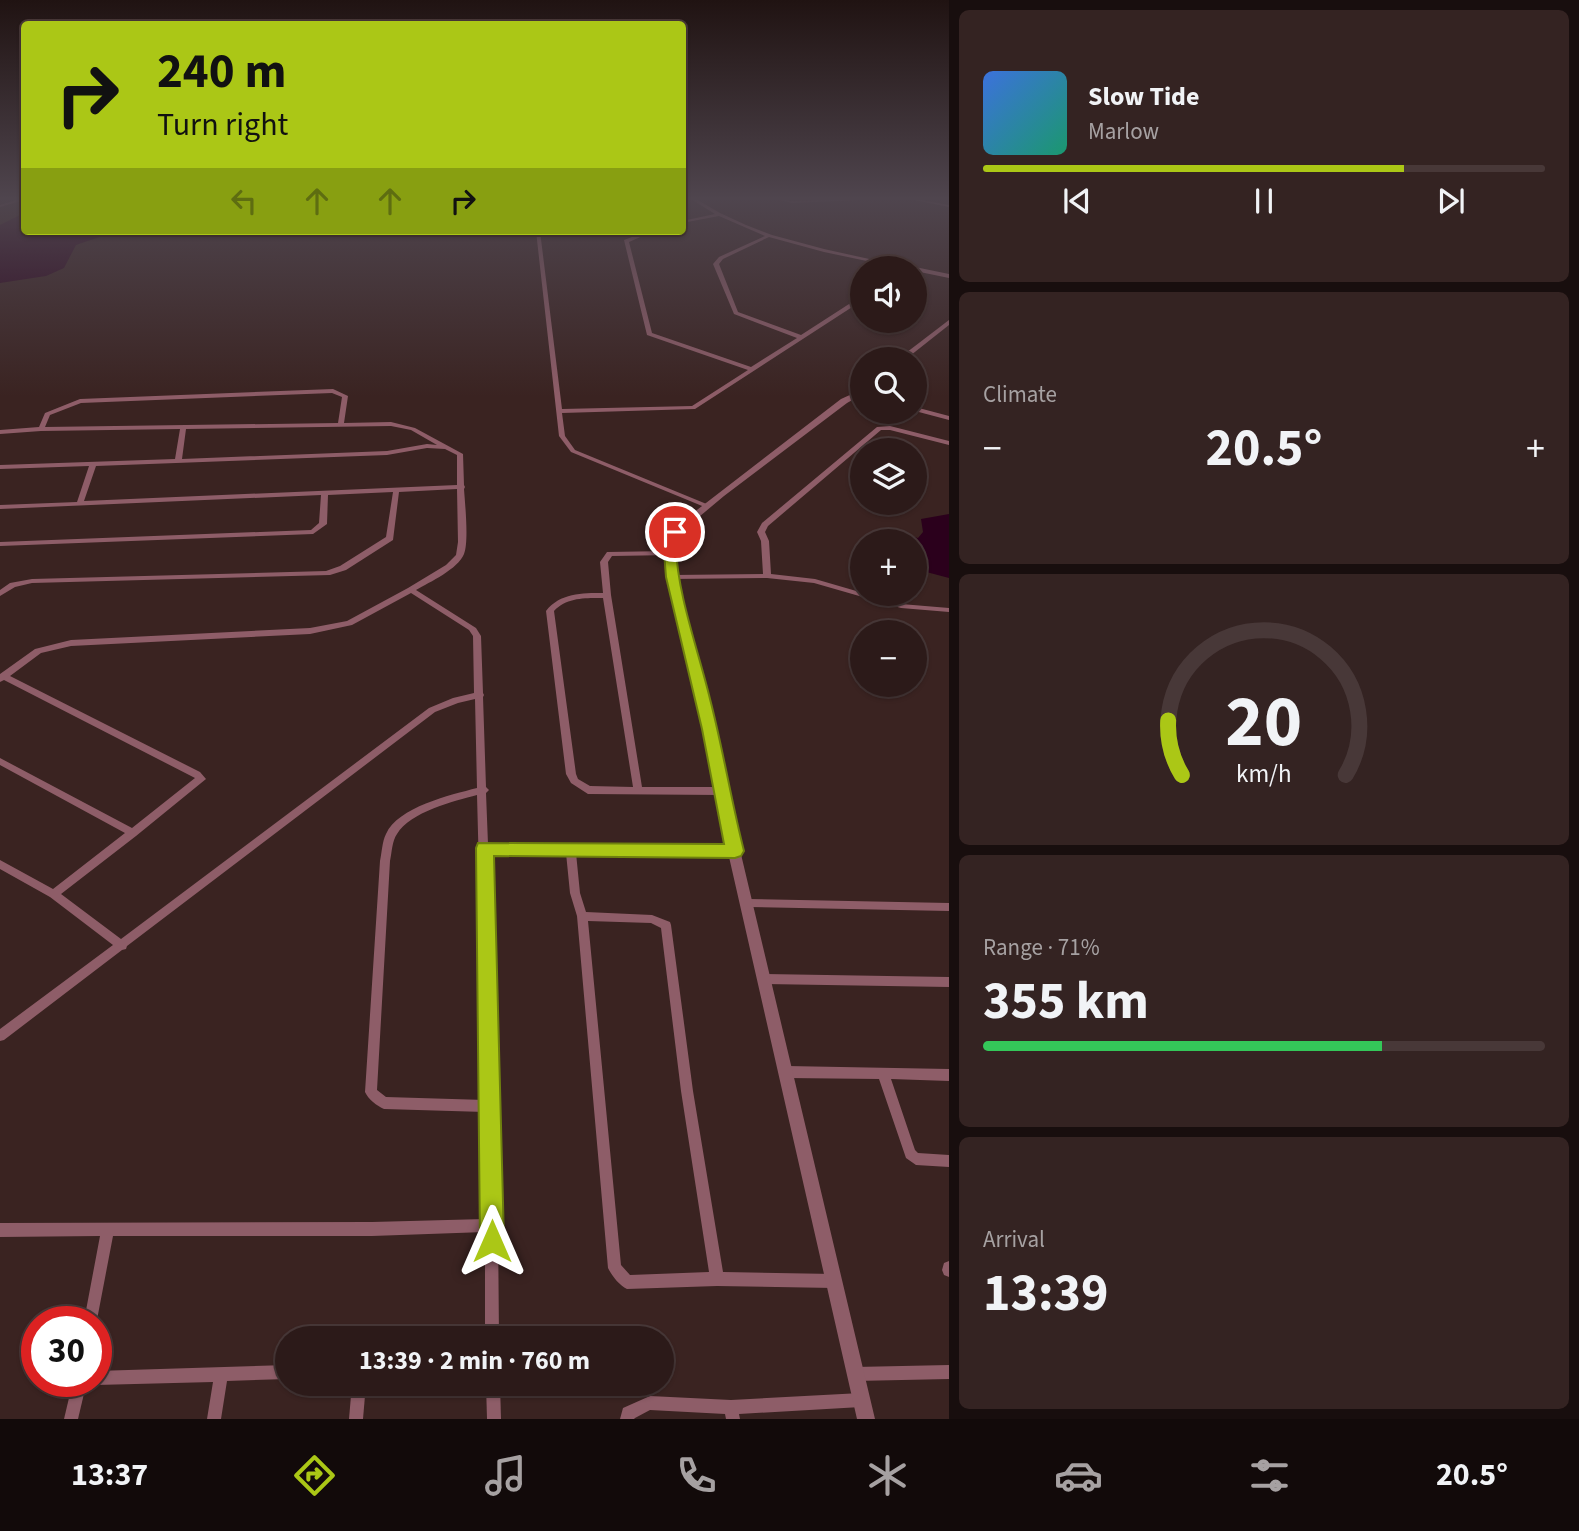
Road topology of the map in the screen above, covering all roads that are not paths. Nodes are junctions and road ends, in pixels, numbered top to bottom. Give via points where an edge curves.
1 (542, 265) edge
2 (632, 265) edge
3 (716, 265) edge
4 (927, 271) edge
5 (949, 276) edge
6 (850, 305) edge
7 (949, 322) edge
8 (800, 337) junction
9 (917, 347) edge
10 (751, 369) junction
11 (850, 398) edge
12 (559, 411) junction
13 (927, 412) edge
14 (949, 418) edge
15 (341, 424) junction
16 (183, 427) junction
17 (41, 429) junction
18 (0, 432) edge
19 (949, 443) edge
20 (450, 447) junction
21 (178, 461) junction
22 (93, 465) junction
23 (0, 467) edge
24 (462, 487) junction
25 (396, 492) junction
26 (325, 493) junction
27 (80, 502) junction
28 (707, 506) junction
29 (0, 507) edge
30 (0, 544) edge
31 (670, 554) junction
32 (768, 576) junction
33 (673, 577) junction
34 (411, 590) junction
35 (0, 594) edge
36 (607, 595) junction
37 (949, 610) edge
38 (2, 677) edge
39 (480, 695) junction
40 (0, 761) edge
41 (484, 790) junction
42 (638, 791) junction
43 (720, 791) junction
44 (133, 833) junction
45 (485, 848) junction
46 (571, 849) junction
47 (735, 851) junction
48 (0, 864) edge
49 (54, 894) junction
50 (748, 903) junction
51 (949, 907) edge
52 (582, 916) junction
53 (122, 946) junction
54 (765, 979) junction
55 (949, 982) edge
56 (0, 1036) edge
57 (787, 1072) junction
58 (883, 1074) junction
59 (949, 1075) edge
60 (491, 1106) junction
61 (949, 1161) edge
62 (492, 1225) junction
63 (0, 1230) edge
64 (108, 1230) junction
65 (718, 1279) junction
66 (834, 1281) junction
67 (94, 1306) edge
68 (492, 1326) edge
69 (275, 1372) edge
70 (949, 1372) edge
71 (220, 1374) junction
72 (855, 1374) junction
73 (112, 1377) edge
74 (358, 1396) edge
75 (493, 1396) edge
76 (76, 1397) edge
77 (861, 1400) junction
78 (732, 1413) edge
79 (71, 1419) edge
80 (214, 1419) edge
81 (356, 1419) edge
82 (494, 1419) edge
83 (627, 1419) edge
84 (866, 1419) edge

1 - 12 street
2 - 10 street via 649,334
3 - 8 street via 736,313
4 - 5 street
6 - 8 street
7 - 9 street
8 - 10 street
10 - 12 street via 693,408
11 - 28 street
12 - 28 street via 562,436 573,451
13 - 14 street
15 - 16 street
15 - 17 street via 345,396 333,391 80,401 47,414
15 - 20 street via 401,425
16 - 17 street
16 - 21 street
17 - 18 street
19 - 32 street via 879,428 765,525 761,532
20 - 21 street
20 - 24 street via 460,454
21 - 22 street
22 - 23 street
22 - 27 street
24 - 25 street
24 - 34 street via 460,555
25 - 26 street
25 - 35 street via 390,538 327,573 32,580
26 - 27 street
26 - 30 street via 323,524 313,532
27 - 29 street
28 - 31 street via 675,532
31 - 33 street
31 - 36 street via 610,554 604,562
32 - 33 street
32 - 37 street via 815,582 901,606
33 - 43 street via 710,729
34 - 38 street via 349,623 325,630 71,643 38,652
34 - 39 street via 476,631
36 - 42 street
36 - 42 street via 577,597 550,611 571,774 587,790
38 - 44 street via 200,776 198,783
39 - 41 street
39 - 53 street via 432,710
40 - 44 street
41 - 45 street
41 - 60 street via 448,798 415,814 392,833 385,861 371,1092 384,1103
42 - 43 street
43 - 47 street
44 - 49 street
45 - 46 street
45 - 60 street
46 - 47 street
46 - 52 street
47 - 50 street
48 - 49 street
49 - 53 street
50 - 51 street
50 - 54 street
52 - 65 street via 652,919 666,925
52 - 65 street via 614,1268 627,1282
53 - 56 street
54 - 55 street
54 - 57 street
57 - 58 street
57 - 66 street
58 - 59 street
58 - 61 street via 910,1154 916,1159
60 - 62 street
62 - 64 street
62 - 68 street
63 - 64 street
64 - 67 street
65 - 66 street
66 - 72 street
69 - 71 street
70 - 72 street
71 - 73 street
71 - 80 street
72 - 77 street
74 - 81 street
75 - 82 street
76 - 79 street
77 - 78 street
77 - 84 street
78 - 83 street via 650,1403 628,1413

